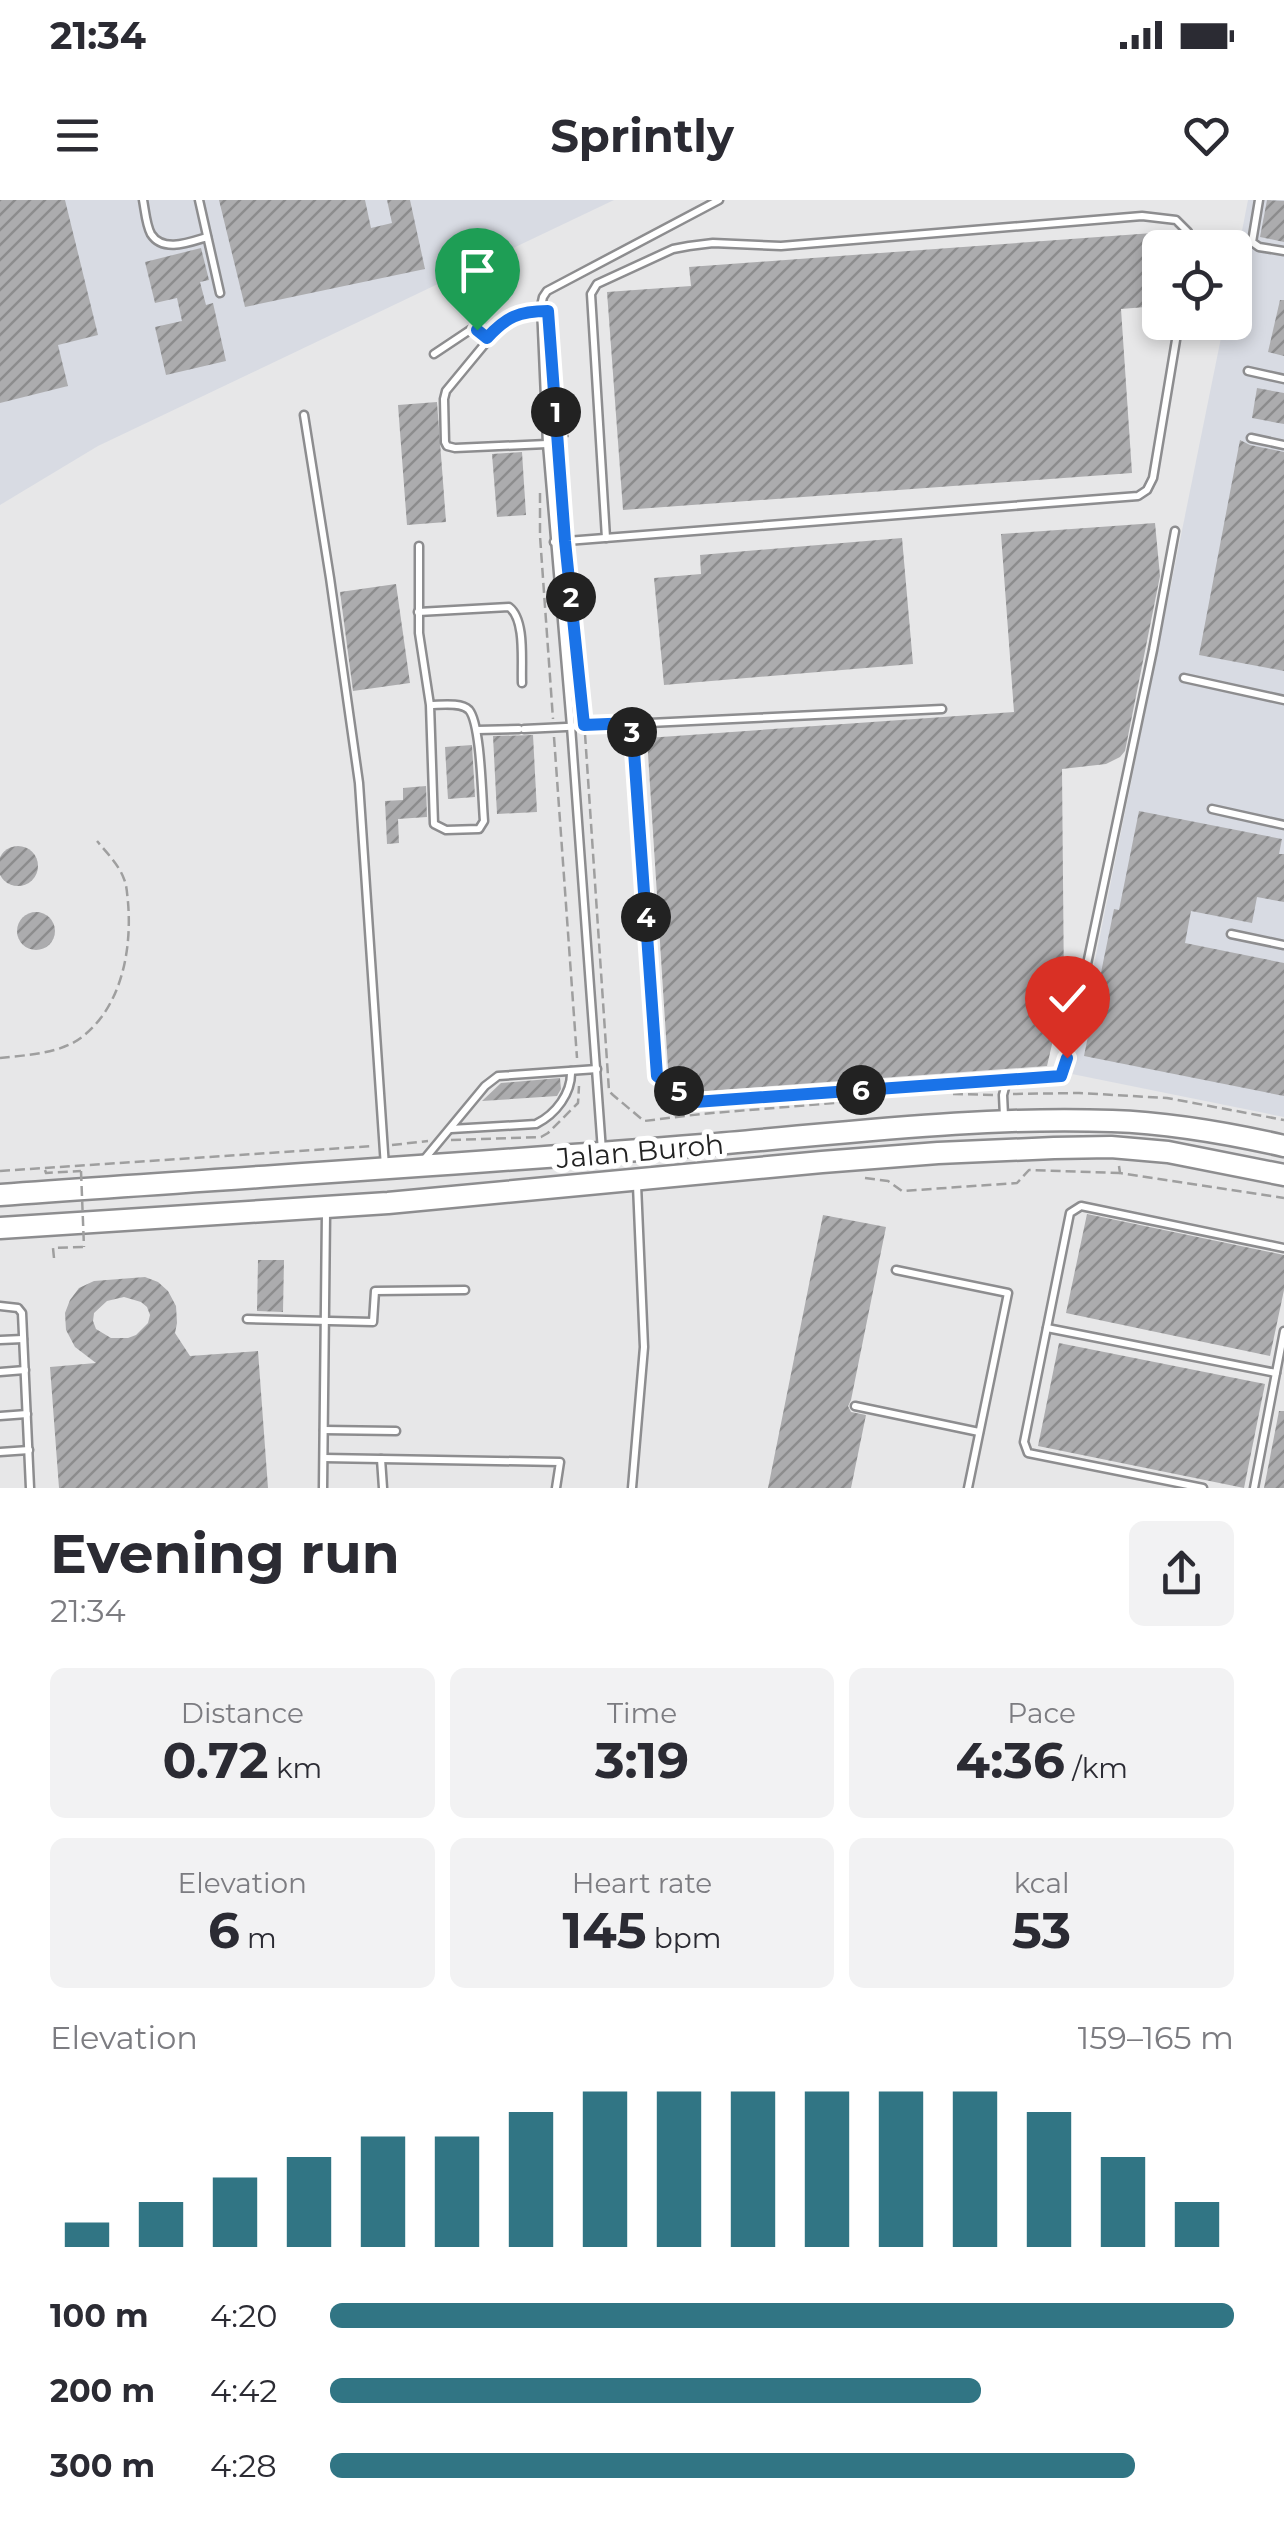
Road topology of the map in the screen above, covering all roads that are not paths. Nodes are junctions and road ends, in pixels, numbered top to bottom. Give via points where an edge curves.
1 (143, 200) edge
2 (199, 200) edge
3 (720, 200) edge
4 (1258, 200) edge
5 (1186, 230) edge
6 (207, 238) junction
7 (1284, 252) edge
8 (220, 294) dead end
9 (542, 311) junction
10 (487, 338) junction
11 (1175, 340) edge
12 (434, 354) dead end
13 (1248, 372) dead end
14 (1284, 380) edge
15 (304, 415) dead end
16 (1251, 438) dead end
17 (547, 444) junction
18 (1284, 444) edge
19 (1175, 531) dead end
20 (606, 538) junction
21 (554, 542) junction
22 (419, 546) dead end
23 (418, 612) junction
24 (1184, 678) dead end
25 (522, 683) dead end
26 (1284, 700) edge
27 (430, 705) junction
28 (942, 709) dead end
29 (632, 723) junction
30 (571, 726) junction
31 (477, 730) junction
32 (1212, 809) dead end
33 (1284, 825) edge
34 (1231, 934) dead end
35 (1284, 945) edge
36 (597, 1069) junction
37 (575, 1070) junction
38 (1007, 1080) junction
39 (1004, 1122) junction
40 (450, 1129) junction
41 (1284, 1146) edge
42 (602, 1152) junction
43 (419, 1166) junction
44 (385, 1168) junction
45 (1284, 1175) edge
46 (636, 1179) junction
47 (0, 1195) edge
48 (326, 1207) junction
49 (0, 1228) edge
50 (1284, 1248) edge
51 (896, 1270) dead end
52 (465, 1290) dead end
53 (0, 1306) edge
54 (247, 1319) dead end
55 (325, 1320) junction
56 (1046, 1328) junction
57 (1284, 1332) edge
58 (23, 1339) junction
59 (0, 1340) edge
60 (25, 1370) junction
61 (0, 1372) edge
62 (1276, 1374) junction
63 (855, 1406) dead end
64 (26, 1414) junction
65 (0, 1416) edge
66 (324, 1430) junction
67 (396, 1431) dead end
68 (979, 1432) junction
69 (29, 1450) junction
70 (0, 1452) edge
71 (324, 1458) junction
72 (381, 1459) junction
73 (30, 1488) edge
74 (323, 1488) edge
75 (383, 1488) edge
76 (556, 1488) edge
77 (632, 1488) edge
78 (968, 1488) edge
79 (1203, 1488) edge
80 (1254, 1488) edge

1 - 6 lane via 150,232 159,241 179,245
2 - 6 lane
3 - 9 lane via 547,291
4 - 7 lane via 1252,242
5 - 20 lane via 1176,220 1142,216 781,246 713,243 674,249 598,284 591,294
6 - 8 lane
9 - 10 lane via 511,317
9 - 17 lane, Jalan Buroh
10 - 12 lane via 470,330
10 - 17 lane via 446,392 444,442 456,448
11 - 20 lane via 1153,478 1138,496
13 - 14 lane
15 - 44 lane via 359,783
16 - 18 lane
17 - 21 lane, Jalan Buroh
19 - 38 lane via 1065,1070 1061,1076
20 - 21 lane
21 - 30 lane, Jalan Buroh
22 - 23 lane
23 - 25 lane via 516,612
23 - 27 lane
24 - 26 lane
27 - 31 lane via 466,708
27 - 31 lane via 439,828 483,825
28 - 29 lane
29 - 30 lane
29 - 38 lane via 657,1076 695,1102
30 - 31 lane
30 - 36 lane, Jalan Buroh
32 - 33 lane
34 - 35 lane
36 - 37 lane
36 - 42 lane, Jalan Buroh
37 - 40 lane via 498,1076
37 - 40 lane via 566,1096 545,1120
38 - 39 lane
39 - 41 highway, Jalan Buroh via 1173,1125
39 - 42 highway, Jalan Buroh
40 - 43 lane
42 - 43 highway, Jalan Buroh
43 - 44 highway, Jalan Buroh
44 - 47 highway, Jalan Buroh
45 - 46 highway, Jalan Buroh via 1168,1152 1054,1148
46 - 48 highway, Jalan Buroh
46 - 77 lane via 644,1347
48 - 49 highway, Jalan Buroh
48 - 55 lane
50 - 56 lane via 1081,1206 1070,1213
51 - 68 lane via 1008,1292
52 - 55 lane via 375,1291 373,1322
53 - 58 lane via 22,1313
54 - 55 lane
55 - 66 lane
56 - 62 lane
56 - 79 lane via 1024,1442 1028,1452
57 - 62 lane
58 - 59 lane
58 - 60 lane
60 - 61 lane
60 - 64 lane
62 - 80 lane
63 - 68 lane
64 - 65 lane
64 - 69 lane
66 - 67 lane
66 - 71 lane
68 - 78 lane
69 - 70 lane
69 - 73 lane
71 - 72 lane
71 - 74 lane
72 - 75 lane
72 - 76 lane via 560,1462

